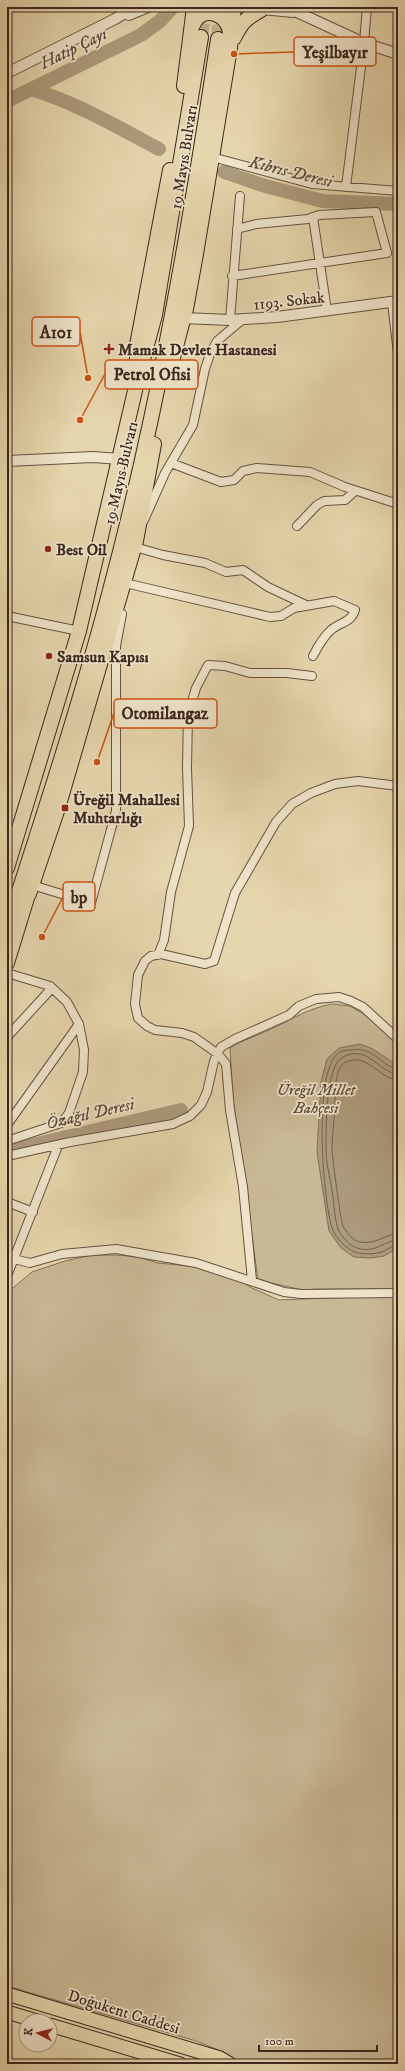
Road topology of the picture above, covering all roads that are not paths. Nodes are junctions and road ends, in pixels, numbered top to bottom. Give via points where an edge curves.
1 (135, 7) edge
2 (148, 7) edge
3 (187, 7) edge
4 (194, 7) edge
5 (234, 7) edge
6 (240, 7) edge
7 (366, 7) edge
8 (290, 9) edge
9 (261, 10) junction
10 (116, 19) junction
11 (196, 34) junction
12 (218, 39) tunnel mouth
13 (364, 43) junction
14 (230, 48) junction
15 (398, 54) edge
16 (7, 73) edge
17 (212, 157) junction
18 (346, 187) junction
19 (398, 191) edge
20 (240, 196) dead end
21 (313, 217) junction
22 (236, 229) junction
23 (321, 263) junction
24 (232, 276) junction
25 (395, 302) edge
26 (327, 311) junction
27 (184, 318) junction
28 (230, 320) junction
29 (242, 320) junction
30 (398, 354) edge
31 (120, 459) junction
32 (7, 461) edge
33 (171, 463) junction
34 (355, 491) junction
35 (398, 504) edge
36 (297, 526) dead end
37 (136, 541) junction
38 (125, 583) junction
39 (307, 605) junction
40 (122, 614) dead end
41 (7, 616) edge
42 (78, 631) junction
43 (312, 656) dead end
44 (312, 676) dead end
45 (398, 786) edge
46 (45, 812) junction
47 (7, 868) edge
48 (30, 890) junction
49 (7, 928) edge
50 (158, 955) junction
51 (7, 963) edge
52 (7, 973) edge
53 (52, 988) junction
54 (78, 1024) junction
55 (7, 1037) edge
56 (398, 1039) edge
57 (218, 1054) junction
58 (7, 1125) edge
59 (7, 1141) edge
60 (58, 1146) junction
61 (7, 1156) edge
62 (7, 1202) edge
63 (33, 1212) junction
64 (14, 1259) junction
65 (7, 1276) edge
66 (252, 1280) junction
67 (398, 1293) edge
68 (7, 1994) edge
69 (7, 2012) edge
70 (18, 2015) edge
71 (58, 2027) edge
72 (180, 2064) edge
73 (230, 2064) edge

1 - 10 street
2 - 10 street
3 - 11 street
4 - 11 highway, 19 Mayıs Bulvarı
5 - 14 highway
6 - 9 street
7 - 13 street
8 - 9 street
8 - 13 street
9 - 14 highway via 246,18 241,24
10 - 16 street
11 - 14 highway via 195,18 202,13 215,14 226,21 230,30
11 - 31 highway, 19 Mayıs Bulvarı via 137,345 137,382
12 - 46 highway, 19 Mayıs Bulvarı via 191,215 134,494 74,722
13 - 15 street
13 - 18 street
14 - 17 highway
17 - 18 street via 312,184
17 - 27 highway
18 - 19 street
20 - 22 street
21 - 22 street
21 - 23 street
21 - 23 street via 376,212 387,253
22 - 24 street
23 - 24 street
23 - 26 street
24 - 28 street
25 - 26 street, 1193. Sokak
25 - 30 street
26 - 29 street, 1193. Sokak
27 - 28 street, 1193. Sokak
27 - 37 highway via 160,410
28 - 29 street, 1193. Sokak
29 - 33 street via 218,341 210,354 193,425
31 - 32 street
31 - 42 highway, 19 Mayıs Bulvarı
33 - 34 street via 221,482 234,480 243,471 257,468 310,472
33 - 37 street
34 - 35 street
34 - 36 street via 345,500 324,501
37 - 38 highway
37 - 39 street via 163,556 205,563 226,572 242,570 268,587
38 - 39 street via 270,617 281,616 294,608
38 - 48 highway via 58,808
39 - 43 street via 334,601 355,610 347,622 333,628 322,638
40 - 48 street via 116,646 116,811 91,903
41 - 42 street
42 - 47 highway, 19 Mayıs Bulvarı
44 - 50 street via 250,673 225,666 208,665 196,688 188,715 189,826 171,892 164,940
45 - 50 street via 358,781 335,784 292,804 276,822 235,893 214,961 201,964
46 - 48 highway
46 - 49 highway, 19 Mayıs Bulvarı
48 - 51 highway
50 - 57 street via 151,956 145,961 138,975 135,1004 138,1018 155,1030 194,1037
52 - 53 street via 35,980
53 - 54 street via 67,1002
53 - 55 street
54 - 58 street
54 - 59 street via 84,1050 83,1072 69,1113 61,1123
56 - 57 street via 363,1007 340,998 329,997 299,1006 289,1015 221,1047
57 - 60 street via 201,1105 190,1116 173,1124
57 - 66 street via 228,1070 230,1110 243,1187
60 - 61 street
60 - 63 street
62 - 63 street
63 - 64 street
64 - 65 street
64 - 66 street via 30,1263 62,1254 116,1249 196,1263
66 - 67 street via 284,1292 302,1294
68 - 73 main road, Doğukent Caddesi via 220,2058
69 - 70 main road
71 - 72 main road

